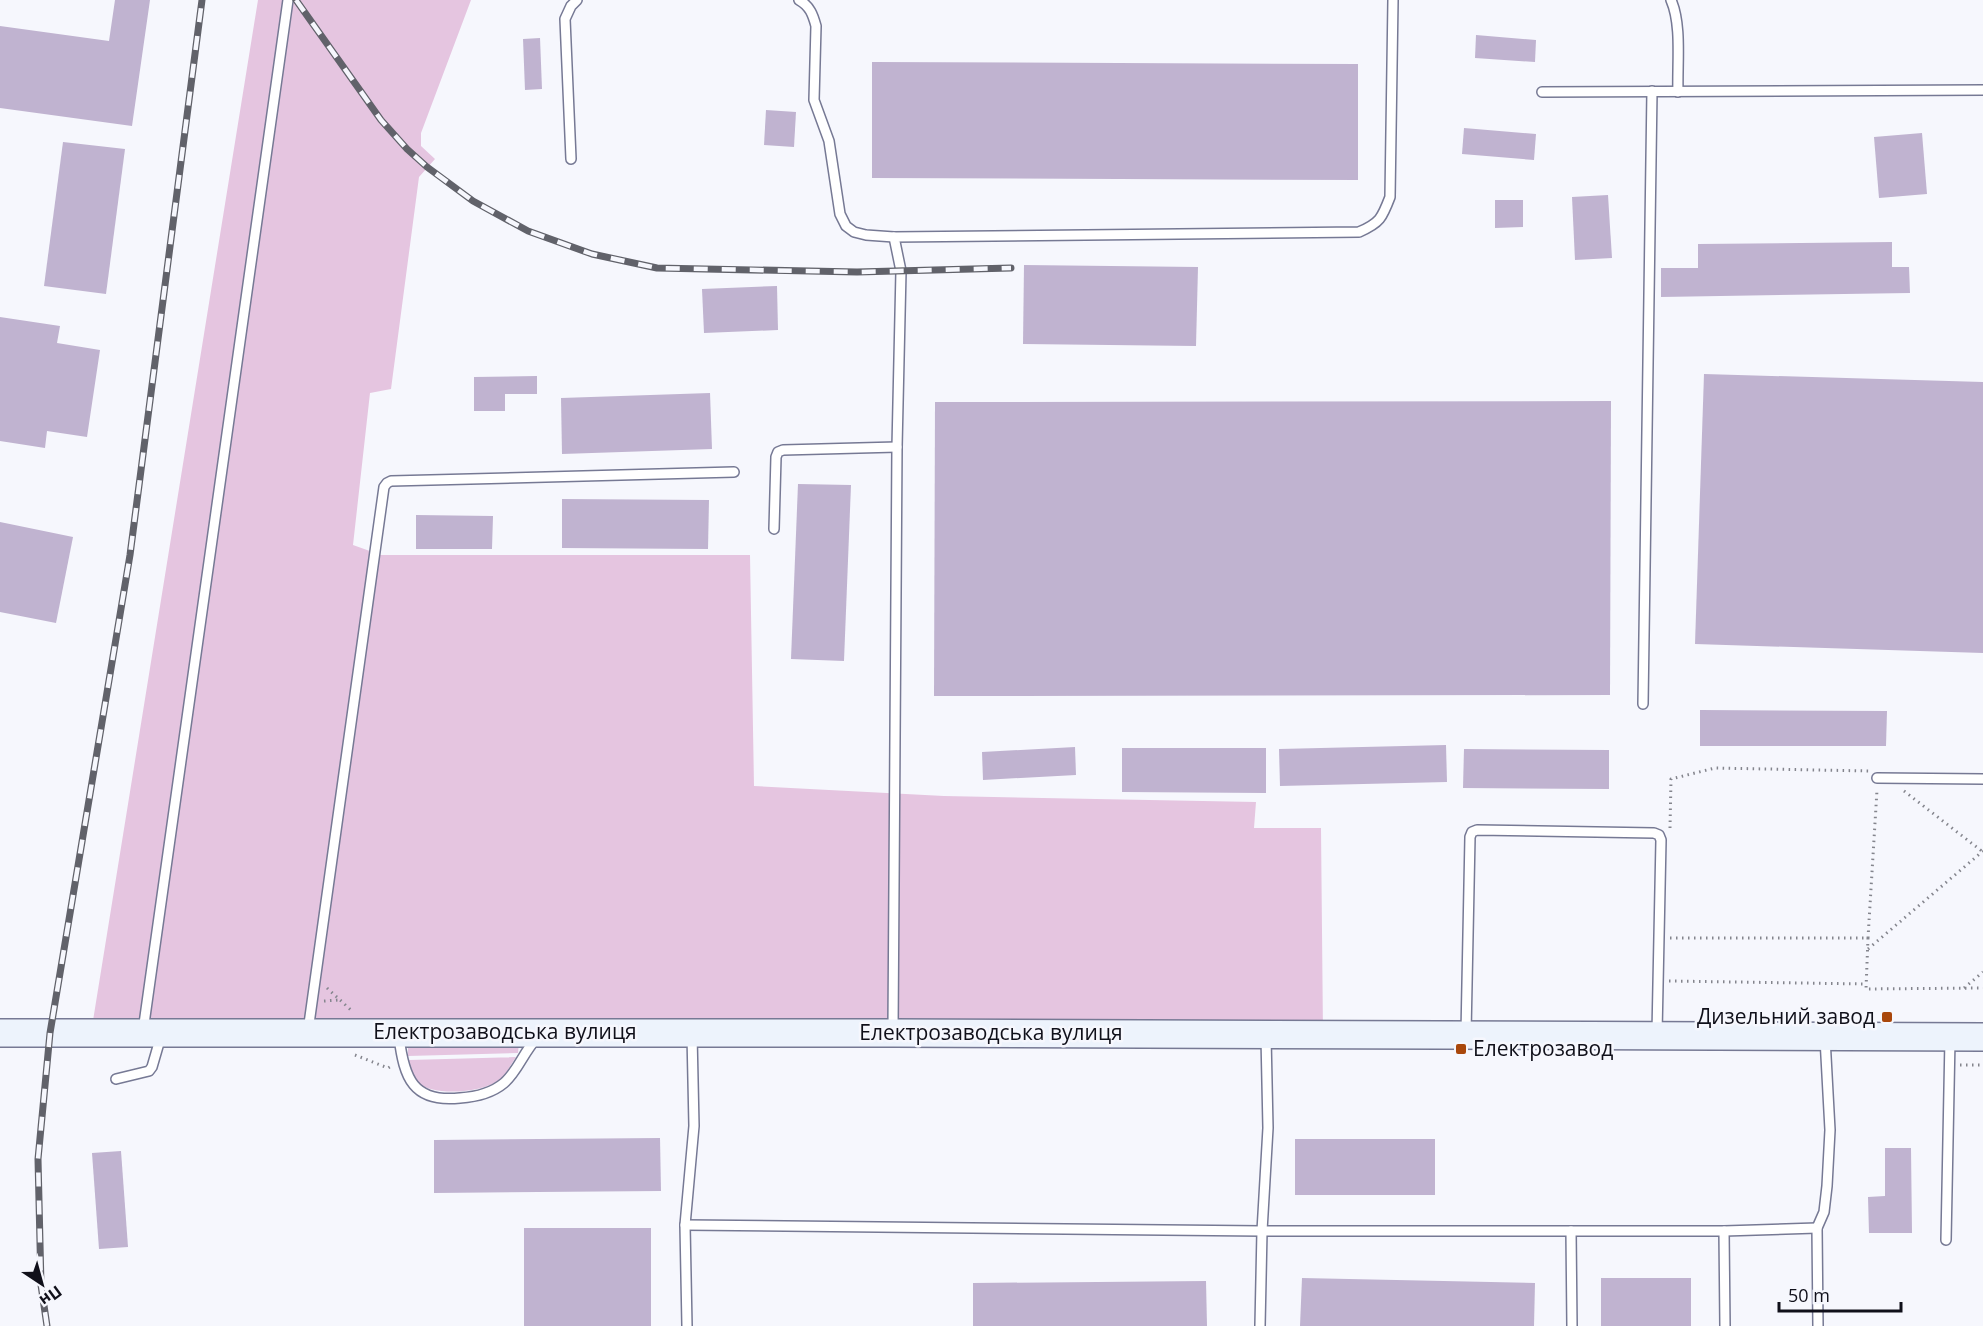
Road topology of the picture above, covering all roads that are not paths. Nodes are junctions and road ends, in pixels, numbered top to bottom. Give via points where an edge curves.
1 (288, 0) edge
2 (577, 0) edge
3 (799, 0) edge
4 (1393, 0) edge
5 (1671, 0) edge
6 (1983, 90) edge
7 (1652, 91) junction
8 (1542, 92) dead end
9 (1678, 92) junction
10 (571, 159) dead end
11 (894, 237) junction
12 (897, 447) junction
13 (734, 472) dead end
14 (774, 529) dead end
15 (1643, 704) dead end
16 (1882, 778) road end
17 (1983, 779) edge
18 (399, 1032) junction
19 (692, 1032) junction
20 (0, 1033) edge
21 (308, 1033) junction
22 (547, 1033) junction
23 (893, 1033) junction
24 (152, 1034) junction
25 (1266, 1034) junction
26 (1466, 1035) junction
27 (1657, 1036) junction
28 (1825, 1036) junction
29 (1950, 1036) junction
30 (1983, 1037) edge
31 (116, 1079) dead end
32 (685, 1225) junction
33 (1817, 1228) junction
34 (1262, 1231) junction
35 (1571, 1231) junction
36 (1724, 1231) junction
37 (1946, 1240) dead end
38 (687, 1326) edge
39 (1260, 1326) edge
40 (1572, 1326) edge
41 (1725, 1326) edge
42 (1818, 1326) edge

1 - 24 lane
2 - 10 lane via 565,20
3 - 11 lane via 813,15 816,26 814,100 829,141 840,214 854,232
4 - 11 lane via 1390,197 1376,224 1359,232
5 - 9 lane via 1677,29
6 - 9 lane
7 - 8 lane
7 - 9 lane
7 - 15 lane
11 - 12 lane via 901,271
12 - 14 lane via 778,452
12 - 23 lane
13 - 21 lane via 387,483
16 - 17 lane
18 - 21 main road, Електрозаводська вулиця
18 - 22 main road, Електрозаводська вулиця
18 - 22 lane via 405,1072 415,1087 435,1098 452,1099 498,1087 535,1039
19 - 22 main road, Електрозаводська вулиця
19 - 23 main road, Електрозаводська вулиця
19 - 32 lane via 694,1126
20 - 24 main road, Електрозаводська вулиця
21 - 24 main road, Електрозаводська вулиця
23 - 25 main road, Електрозаводська вулиця
24 - 31 lane via 149,1071
25 - 26 main road, Електрозаводська вулиця
25 - 34 lane via 1268,1128
26 - 27 main road, Електрозаводська вулиця
26 - 27 lane via 1470,837 1477,830 1659,835
27 - 28 main road, Електрозаводська вулиця
28 - 29 main road, Електрозаводська вулиця
28 - 33 lane via 1829,1141 1824,1212
29 - 30 main road, Електрозаводська вулиця
29 - 37 lane
32 - 34 lane
32 - 38 lane
33 - 36 lane
33 - 42 lane
34 - 35 lane
34 - 39 lane
35 - 36 lane
35 - 40 lane
36 - 41 lane

